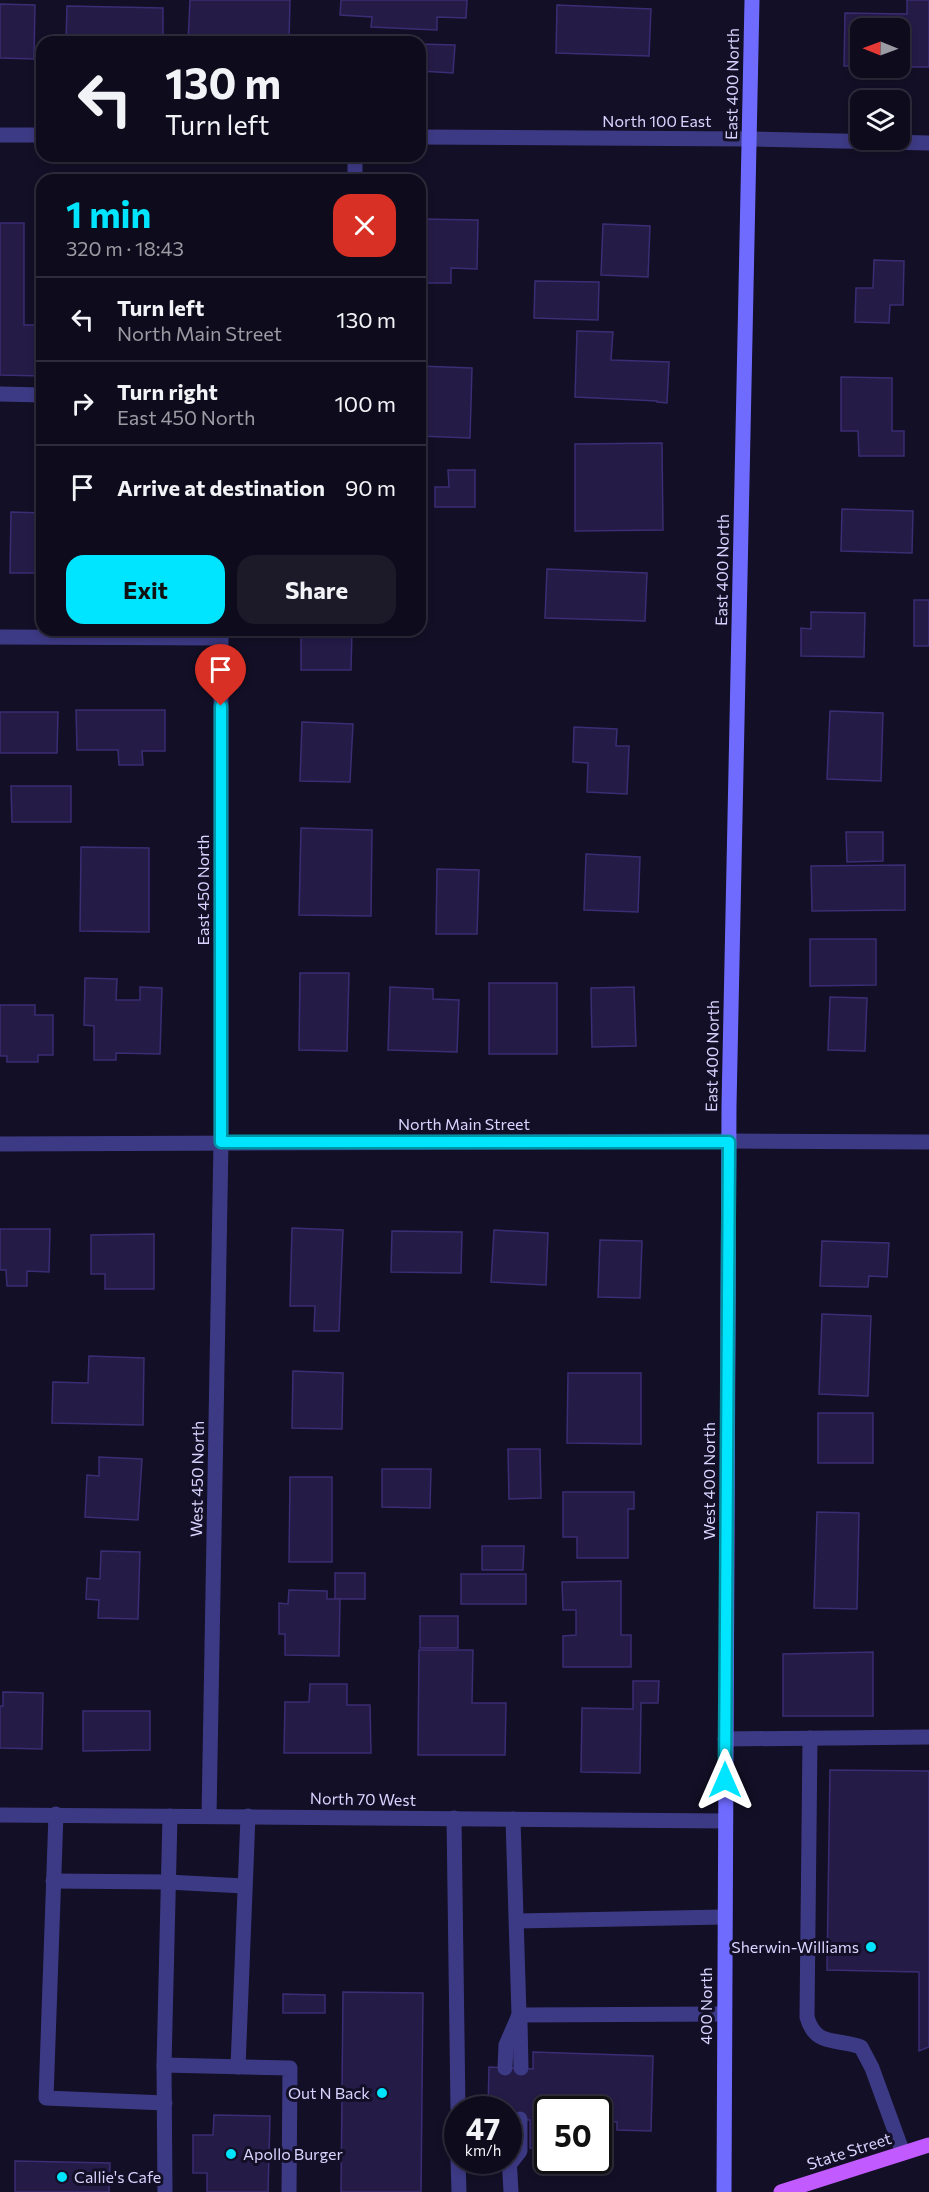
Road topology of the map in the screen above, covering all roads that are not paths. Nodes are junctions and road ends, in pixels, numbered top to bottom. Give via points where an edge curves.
1 (752, 0) edge
2 (0, 135) edge
3 (36, 135) edge
4 (426, 137) edge
5 (749, 139) junction
6 (929, 143) edge
7 (0, 394) edge
8 (36, 394) edge
9 (0, 637) edge
10 (221, 1142) junction
11 (729, 1142) junction
12 (929, 1142) edge
13 (0, 1144) edge
14 (929, 1737) edge
15 (810, 1738) junction
16 (725, 1739) junction
17 (56, 1814) junction
18 (0, 1815) edge
19 (170, 1816) junction
20 (209, 1816) junction
21 (248, 1816) junction
22 (454, 1818) junction
23 (513, 1819) junction
24 (725, 1821) junction
25 (53, 1881) junction
26 (167, 1882) junction
27 (244, 1886) junction
28 (724, 1917) junction
29 (517, 1921) junction
30 (724, 2014) junction
31 (519, 2015) junction
32 (164, 2065) junction
33 (238, 2067) junction
34 (513, 2068) dead end
35 (458, 2096) edge
36 (165, 2103) junction
37 (929, 2145) edge
38 (903, 2153) junction
39 (459, 2174) edge
40 (510, 2174) edge
41 (165, 2192) edge
42 (289, 2192) edge
43 (459, 2192) edge
44 (511, 2192) edge
45 (724, 2192) edge
46 (781, 2192) edge

1 - 5 main road, East 400 North
2 - 3 street
4 - 5 street, North 100 East
5 - 6 street, North 100 East
5 - 11 main road, East 400 North
7 - 8 street
9 - 10 street, East 450 North via 221,638
10 - 11 street, North Main Street
10 - 13 street, North Main Street
10 - 20 street, West 450 North
11 - 12 street, North Main Street
11 - 16 main road, West 400 North
14 - 15 street
15 - 16 street
15 - 38 street via 807,2017 818,2036 861,2047
16 - 24 main road, West 400 North
17 - 18 street, North 70 West
17 - 19 street, North 70 West
17 - 25 street
19 - 20 street, North 70 West
19 - 26 street
20 - 21 street, North 70 West
21 - 22 street, North 70 West
21 - 27 street
22 - 23 street, North 70 West
22 - 35 street
23 - 24 street, North 70 West
23 - 29 street
24 - 28 main road, 400 North
25 - 26 street
25 - 36 street via 46,2098
26 - 27 street
26 - 32 street
27 - 33 street
28 - 29 street
28 - 30 main road, 400 North
29 - 31 street
30 - 31 street
30 - 45 main road, 400 North
31 - 34 street via 506,2045
32 - 33 street
32 - 36 street
33 - 42 street via 290,2067
36 - 41 street
37 - 38 main road, State Street
38 - 46 main road, State Street
39 - 43 street
40 - 44 street

